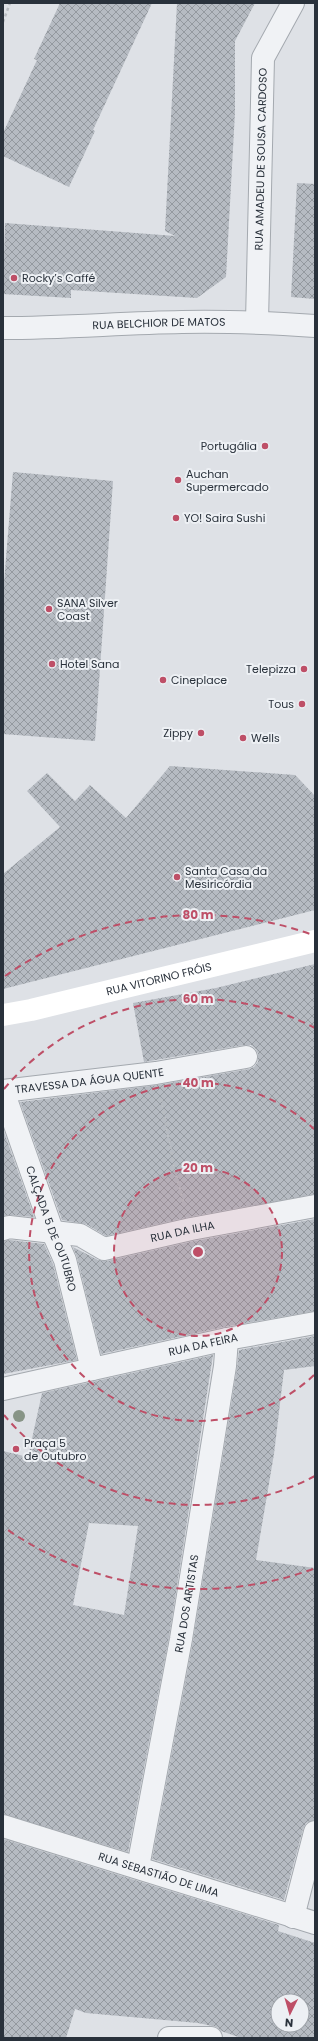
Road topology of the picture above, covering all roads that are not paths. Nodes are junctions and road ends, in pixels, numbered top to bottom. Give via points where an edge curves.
1 (293, 3) edge
2 (257, 322) junction
3 (315, 326) edge
4 (3, 328) edge
5 (315, 941) edge
6 (3, 1015) edge
7 (246, 1057) dead end
8 (3, 1091) edge
9 (315, 1206) edge
10 (3, 1229) edge
11 (53, 1233) junction
12 (315, 1323) edge
13 (227, 1339) junction
14 (92, 1369) junction
15 (3, 1389) edge
16 (3, 1826) edge
17 (315, 1832) edge
18 (138, 1867) junction
19 (293, 1917) junction
20 (315, 1923) edge
21 (168, 2038) edge
22 (211, 2038) edge

1 - 2 street, RUA AMADEU DE SOUSA CARDOSO via 263,58
2 - 3 street, RUA BELCHIOR DE MATOS
2 - 4 street, RUA BELCHIOR DE MATOS
5 - 6 main road, RUA VITORINO FRÓIS
7 - 8 street, TRAVESSA DA ÁGUA QUENTE via 156,1073
8 - 11 street, CALÇADA 5 DE OUTUBRO
9 - 11 street, RUA DA ILHA via 191,1229 104,1249 80,1235
10 - 11 street, RUA DA ILHA via 9,1227
11 - 14 street, CALÇADA 5 DE OUTUBRO via 65,1260
12 - 13 street, RUA DA FEIRA
13 - 14 street, RUA DA FEIRA
13 - 18 street, RUA DOS ARTISTAS via 225,1366 181,1639
14 - 15 street
16 - 18 street, RUA SEBASTIÃO DE LIMA
17 - 19 street
18 - 19 street, RUA SEBASTIÃO DE LIMA
19 - 20 street, RUA SEBASTIÃO DE LIMA
21 - 22 street

